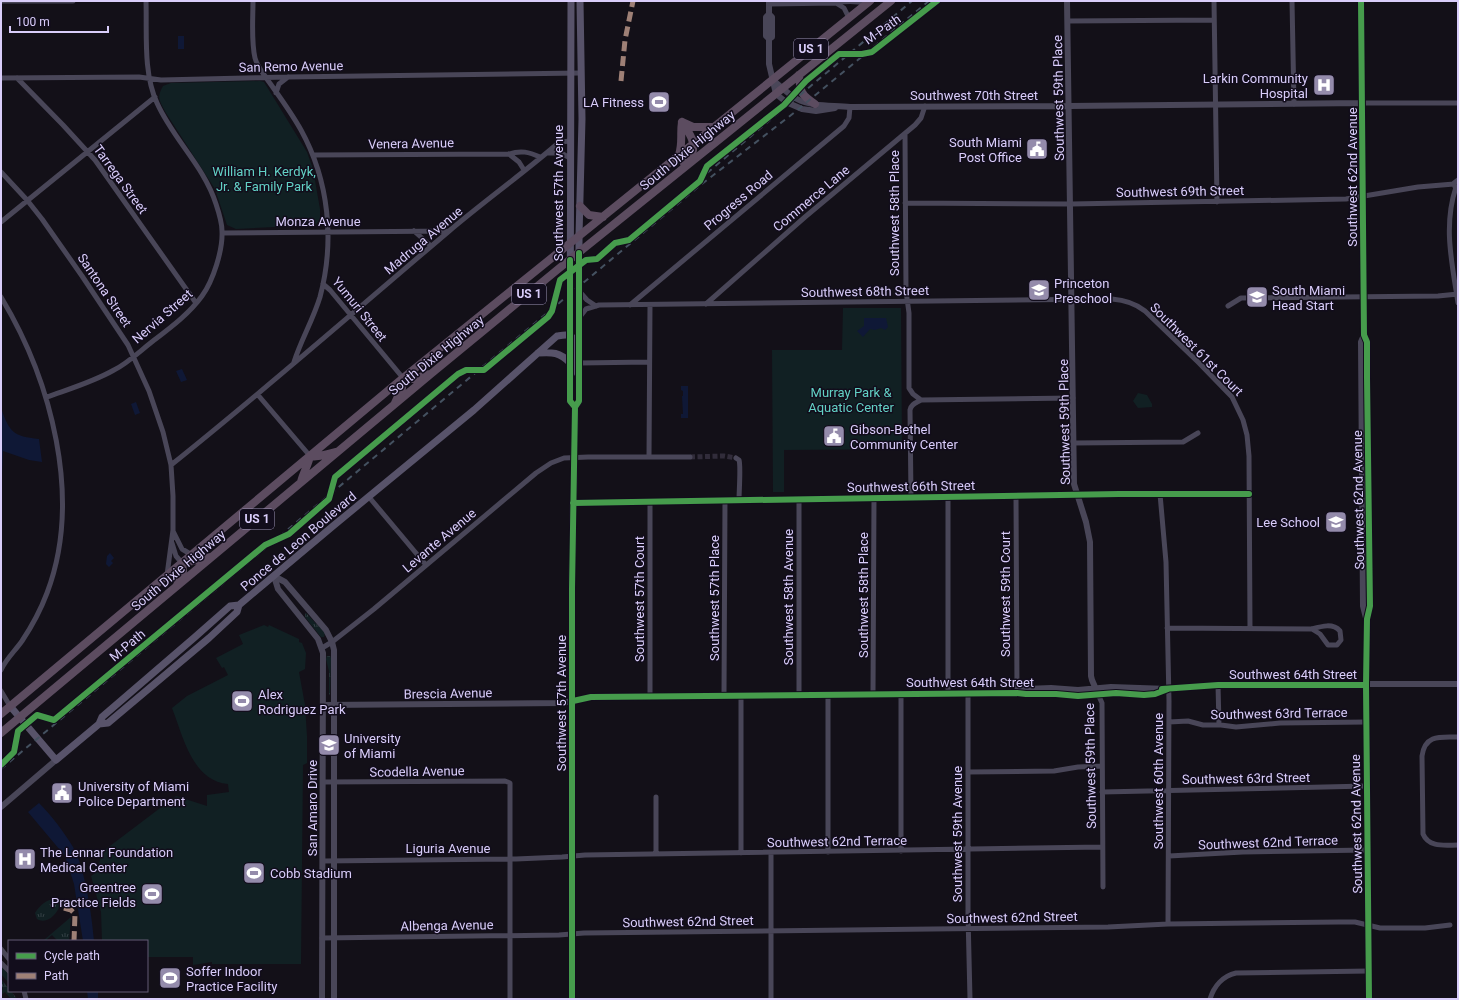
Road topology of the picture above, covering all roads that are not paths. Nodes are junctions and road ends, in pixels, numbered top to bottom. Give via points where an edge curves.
1 (1, 1) edge
2 (73, 1) edge
3 (146, 1) edge
4 (253, 1) edge
5 (571, 1) edge
6 (580, 1) edge
7 (891, 1) edge
8 (1067, 1) edge
9 (1214, 1) edge
10 (1292, 1) edge
11 (1361, 1) edge
12 (769, 2) edge
13 (868, 2) edge
14 (836, 4) junction
15 (849, 18) junction
16 (1214, 20) junction
17 (1068, 21) junction
18 (570, 74) junction
19 (581, 74) junction
20 (799, 75) junction
21 (288, 77) junction
22 (1, 78) edge
23 (17, 78) junction
24 (267, 78) junction
25 (150, 79) junction
26 (773, 80) junction
27 (783, 88) junction
28 (276, 93) junction
29 (776, 94) junction
30 (155, 97) junction
31 (1362, 103) junction
32 (1458, 103) edge
33 (815, 104) junction
34 (1215, 104) junction
35 (1294, 104) junction
36 (924, 106) junction
37 (1069, 106) junction
38 (850, 107) junction
39 (682, 122) junction
40 (714, 127) junction
41 (582, 128) junction
42 (905, 134) junction
43 (570, 141) junction
44 (692, 144) junction
45 (88, 152) junction
46 (546, 153) junction
47 (509, 154) junction
48 (313, 155) junction
49 (678, 155) junction
50 (540, 158) junction
51 (570, 158) junction
52 (581, 164) junction
53 (524, 170) junction
54 (682, 170) junction
55 (1, 172) edge
56 (1457, 185) edge
57 (1362, 197) junction
58 (27, 200) junction
59 (1217, 202) junction
60 (905, 203) junction
61 (1071, 204) junction
62 (580, 206) junction
63 (603, 216) junction
64 (1, 222) edge
65 (414, 231) junction
66 (449, 231) junction
67 (328, 232) junction
68 (222, 233) junction
69 (579, 236) junction
70 (570, 244) junction
71 (431, 246) junction
72 (579, 253) junction
73 (570, 260) junction
74 (323, 284) junction
75 (579, 291) junction
76 (1457, 294) edge
77 (1, 297) edge
78 (1364, 297) junction
79 (1072, 300) junction
80 (907, 302) junction
81 (196, 303) junction
82 (1133, 303) joint
83 (1458, 303) edge
84 (650, 304) junction
85 (706, 304) junction
86 (630, 305) junction
87 (596, 306) junction
88 (1228, 306) dead end
89 (350, 315) junction
90 (580, 318) junction
91 (570, 335) junction
92 (538, 353) junction
93 (133, 356) junction
94 (649, 362) junction
95 (293, 363) junction
96 (570, 363) junction
97 (580, 363) junction
98 (432, 373) junction
99 (579, 376) junction
100 (403, 378) junction
101 (258, 395) junction
102 (47, 397) junction
103 (1074, 398) junction
104 (921, 400) junction
105 (394, 405) junction
106 (575, 406) junction
107 (1198, 433) dead end
108 (1074, 443) junction
109 (337, 452) junction
110 (310, 456) junction
111 (649, 457) junction
112 (690, 457) tunnel mouth
113 (574, 458) junction
114 (736, 458) dead end
115 (171, 466) junction
116 (302, 482) junction
117 (1160, 494) junction
118 (1249, 494) junction
119 (1077, 495) junction
120 (1016, 496) junction
121 (369, 497) junction
122 (911, 497) junction
123 (948, 497) junction
124 (874, 498) junction
125 (799, 499) junction
126 (725, 500) junction
127 (739, 500) junction
128 (650, 502) junction
129 (573, 503) junction
130 (173, 530) junction
131 (172, 540) junction
132 (192, 555) junction
133 (212, 557) junction
134 (182, 563) junction
135 (426, 565) junction
136 (167, 576) junction
137 (274, 576) junction
138 (177, 586) junction
139 (1168, 628) junction
140 (1250, 628) junction
141 (1312, 629) junction
142 (332, 642) junction
143 (322, 648) junction
144 (1, 670) edge
145 (1366, 684) junction
146 (1458, 684) edge
147 (1218, 685) junction
148 (1095, 688) junction
149 (1168, 689) junction
150 (1, 691) edge
151 (1017, 692) junction
152 (873, 693) junction
153 (901, 693) junction
154 (948, 693) junction
155 (968, 693) junction
156 (799, 694) junction
157 (828, 694) junction
158 (1098, 694) junction
159 (724, 695) junction
160 (741, 695) junction
161 (650, 697) junction
162 (573, 701) junction
163 (323, 705) junction
164 (334, 705) junction
165 (10, 706) junction
166 (1, 714) edge
167 (20, 717) junction
168 (1169, 722) junction
169 (1366, 722) junction
170 (1219, 725) junction
171 (1, 733) edge
172 (1458, 737) edge
173 (56, 760) junction
174 (1102, 766) junction
175 (968, 772) junction
176 (323, 782) junction
177 (334, 782) junction
178 (1367, 786) junction
179 (1169, 791) junction
180 (1102, 792) junction
181 (656, 797) dead end
182 (1, 807) edge
183 (1458, 845) edge
184 (1102, 847) junction
185 (968, 850) junction
186 (1368, 850) junction
187 (901, 851) junction
188 (828, 852) junction
189 (741, 853) junction
190 (771, 853) junction
191 (656, 854) junction
192 (1169, 856) junction
193 (573, 857) junction
194 (510, 859) junction
195 (323, 861) junction
196 (334, 861) junction
197 (1103, 887) dead end
198 (1168, 924) junction
199 (1450, 924) dead end
200 (1368, 925) junction
201 (969, 929) junction
202 (771, 931) junction
203 (573, 934) junction
204 (510, 935) junction
205 (333, 937) junction
206 (322, 938) junction
207 (1, 949) edge
208 (8, 958) edge
209 (1369, 971) junction
210 (322, 999) edge
211 (334, 999) edge
212 (510, 999) edge
213 (572, 999) edge
214 (771, 999) edge
215 (970, 999) edge
216 (1210, 999) edge
217 (1369, 999) edge

1 - 2 street
3 - 25 street, Nervia Street
4 - 24 street, Yumuri Street via 255,57
5 - 18 main road, Southwest 57th Avenue
6 - 19 main road, Southwest 57th Avenue
7 - 20 highway, South Dixie Highway / US 1
8 - 17 street, Southwest 59th Place
9 - 16 street
10 - 35 street
11 - 31 street, Southwest 62nd Avenue
12 - 14 street
12 - 26 street via 766,36 769,39 769,64
13 - 14 street
13 - 15 highway, South Dixie Highway / US 1
14 - 15 street via 844,8
15 - 26 highway, South Dixie Highway / US 1
16 - 17 street
16 - 34 street
17 - 37 street, Southwest 59th Place
18 - 19 street, San Remo Avenue
18 - 21 street, San Remo Avenue
18 - 43 main road, Southwest 57th Avenue
19 - 41 main road, Southwest 57th Avenue
20 - 27 highway, South Dixie Highway / US 1
20 - 33 highway via 801,91
21 - 24 street, San Remo Avenue
21 - 28 street via 279,84
22 - 23 street, San Remo Avenue
23 - 25 street, San Remo Avenue
23 - 45 street, Tarrega Street
24 - 25 street, San Remo Avenue
24 - 28 street, Yumuri Street
25 - 30 street, Nervia Street
26 - 27 street, Southwest 70th Street
26 - 29 street
26 - 40 highway, South Dixie Highway / US 1
27 - 29 highway, South Dixie Highway / US 1
27 - 33 street, Southwest 70th Street via 797,99
28 - 48 street, Yumuri Street via 301,130
29 - 38 street, Southwest 70th Street via 802,109 816,111
29 - 54 highway, South Dixie Highway / US 1
30 - 45 street
30 - 68 street, Nervia Street via 166,120 211,191 217,206
31 - 32 street, Southwest 70th Street
31 - 35 street, Southwest 70th Street
31 - 57 street, Southwest 62nd Avenue
33 - 38 street, Southwest 70th Street
34 - 35 street, Southwest 70th Street
34 - 37 street, Southwest 70th Street
34 - 59 street
36 - 37 street, Southwest 70th Street
36 - 38 street, Southwest 70th Street
36 - 42 street, Commerce Lane via 921,118
37 - 61 street, Southwest 59th Place
38 - 86 street, Progress Road via 848,121 844,126
39 - 40 highway via 693,127
39 - 44 highway
39 - 49 highway via 682,143
40 - 44 highway, South Dixie Highway / US 1
41 - 43 main road
41 - 52 main road, Southwest 57th Avenue
42 - 60 street, Southwest 58th Place
42 - 85 street, Commerce Lane
43 - 46 street, Madruga Avenue via 561,142
43 - 51 main road, Southwest 57th Avenue
43 - 52 main road via 574,144
44 - 49 highway, South Dixie Highway / US 1
44 - 54 highway via 692,152
45 - 58 street
45 - 81 street, Tarrega Street
46 - 50 street, Madruga Avenue
46 - 51 street via 560,153
47 - 48 street, Venera Avenue
47 - 50 street, Venera Avenue via 518,151
47 - 53 street
48 - 67 street, Yumuri Street via 324,191
49 - 63 highway, South Dixie Highway / US 1
50 - 53 street, Madruga Avenue
51 - 70 main road, Southwest 57th Avenue
52 - 62 main road, Southwest 57th Avenue
53 - 66 street, Madruga Avenue
54 - 72 highway, South Dixie Highway / US 1
55 - 58 street, Santona Street
56 - 57 street, Southwest 69th Street via 1418,187
56 - 76 street via 1450,209 1449,234
57 - 59 street, Southwest 69th Street
57 - 78 street, Southwest 62nd Avenue
58 - 64 street
58 - 93 street, Santona Street via 82,276
59 - 61 street, Southwest 69th Street
60 - 61 street, Southwest 69th Street
60 - 80 street, Southwest 58th Place
61 - 79 street, Southwest 59th Place
62 - 63 highway via 589,215
62 - 69 main road, Southwest 57th Avenue
63 - 69 highway, South Dixie Highway / US 1
65 - 66 street, Monza Avenue
65 - 67 street, Monza Avenue
65 - 71 street
66 - 71 street, Madruga Avenue
67 - 68 street, Monza Avenue
67 - 74 street, Yumuri Street
68 - 81 street, Nervia Street via 208,287
69 - 70 highway, South Dixie Highway / US 1
69 - 72 main road, Southwest 57th Avenue
70 - 73 main road, Southwest 57th Avenue
70 - 100 highway, South Dixie Highway / US 1
71 - 89 street, Madruga Avenue
72 - 73 highway, South Dixie Highway / US 1
72 - 75 main road, Southwest 57th Avenue
73 - 91 main road, Southwest 57th Avenue
73 - 98 highway, South Dixie Highway / US 1
74 - 89 street, Yumuri Street
74 - 95 street, Madruga Avenue
75 - 87 street
75 - 90 main road, Southwest 57th Avenue
76 - 78 street
76 - 83 street
77 - 102 street via 23,339
78 - 88 street via 1242,298
78 - 145 street, Southwest 62nd Avenue via 1370,606 1366,619
79 - 80 street, Southwest 68th Street
79 - 82 street, Southwest 68th Street via 1117,300
79 - 103 street, Southwest 59th Place
80 - 85 street, Southwest 68th Street
80 - 104 street, Southwest 58th Place via 910,390
81 - 93 street, Nervia Street
82 - 118 street, Southwest 61st Court via 1145,311 1235,402 1247,435
84 - 85 street, Southwest 68th Street
84 - 86 street, Southwest 68th Street
84 - 94 street
86 - 87 street, Southwest 68th Street
87 - 90 street via 586,309
89 - 95 street, Madruga Avenue
89 - 100 street, Yumuri Street
90 - 97 main road, Southwest 57th Avenue
91 - 92 main road, Ponce de Leon Boulevard via 557,336
91 - 96 main road, Southwest 57th Avenue
91 - 99 main road via 575,341 575,369
92 - 96 main road via 560,354
92 - 121 main road, Ponce de Leon Boulevard
93 - 102 street, Nervia Street via 106,374
93 - 115 street, Santona Street via 153,401
94 - 97 street
94 - 111 street
95 - 101 street, Madruga Avenue
96 - 106 main road, Southwest 57th Avenue via 570,401
97 - 99 main road, Southwest 57th Avenue
98 - 100 highway via 413,379
98 - 105 highway, South Dixie Highway / US 1
99 - 106 main road, Southwest 57th Avenue via 579,401
100 - 105 highway via 402,388
100 - 110 highway, South Dixie Highway / US 1
101 - 110 street
101 - 115 street, Madruga Avenue
102 - 144 street via 62,485 57,558 49,589 36,618
103 - 104 street
103 - 108 street, Southwest 59th Place
104 - 122 street via 913,404 910,410
105 - 109 highway, South Dixie Highway / US 1
106 - 113 main road, Southwest 57th Avenue
107 - 108 street via 1183,442
108 - 119 street, Southwest 59th Place via 1074,484
109 - 110 highway via 317,457
109 - 116 highway, South Dixie Highway / US 1
110 - 116 highway
110 - 132 highway, South Dixie Highway / US 1
111 - 112 street, Levante Avenue
111 - 113 street, Levante Avenue
113 - 129 main road, Southwest 57th Avenue
113 - 135 street, Levante Avenue via 559,460 545,466
114 - 127 street via 740,465
115 - 130 street, Santona Street
116 - 133 highway, South Dixie Highway / US 1
117 - 118 street, Southwest 66th Street
117 - 119 street, Southwest 66th Street
117 - 139 street, Southwest 60th Avenue
118 - 140 street, Southwest 61st Court
119 - 120 street, Southwest 66th Street
119 - 148 street, Southwest 59th Place via 1090,542 1091,676
120 - 123 street, Southwest 66th Street
120 - 151 street, Southwest 59th Court
121 - 135 street
121 - 137 main road, Ponce de Leon Boulevard
122 - 123 street, Southwest 66th Street
122 - 124 street, Southwest 66th Street
123 - 154 street
124 - 125 street, Southwest 66th Street
124 - 152 street, Southwest 58th Place
125 - 127 street, Southwest 66th Street
125 - 156 street, Southwest 58th Avenue
126 - 127 street, Southwest 66th Street
126 - 128 street, Southwest 66th Street
126 - 159 street, Southwest 57th Place
128 - 129 street, Southwest 66th Street
128 - 161 street, Southwest 57th Court
129 - 162 main road, Southwest 57th Avenue
130 - 131 street, Santona Street
130 - 132 street, Santona Street via 180,547
131 - 134 street, Santona Street via 176,556
131 - 136 street, Santona Street
132 - 134 highway, South Dixie Highway / US 1
133 - 134 highway
133 - 138 highway, South Dixie Highway / US 1
134 - 136 highway, South Dixie Highway / US 1
134 - 138 highway via 183,571
135 - 142 street, Levante Avenue
136 - 165 highway, South Dixie Highway / US 1
137 - 142 street, San Amaro Drive via 285,582 326,630
137 - 143 street via 278,589 318,639
137 - 173 main road, Ponce de Leon Boulevard via 239,605 230,606 196,638 102,716 99,724
138 - 167 highway, South Dixie Highway / US 1
139 - 140 street
139 - 149 street, Southwest 60th Avenue
140 - 141 street
141 - 141 street via 1326,626 1335,628 1340,631 1340,640 1337,645 1331,646
142 - 143 street, Levante Avenue
142 - 164 street, San Amaro Drive
143 - 163 street, San Amaro Drive
145 - 146 street, Southwest 64th Street
145 - 147 street, Southwest 64th Street
145 - 169 street, Southwest 62nd Avenue
147 - 149 street, Southwest 64th Street
147 - 170 street
148 - 149 street, Southwest 64th Street
148 - 151 street, Southwest 64th Street via 1044,688
148 - 158 street, Southwest 59th Place
149 - 158 street, Southwest 64th Street via 1150,694
149 - 168 street, Southwest 60th Avenue
150 - 165 street
151 - 155 street, Southwest 64th Street
151 - 158 street, Southwest 64th Street via 1078,696
152 - 153 street, Southwest 64th Street
152 - 157 street, Southwest 64th Street
153 - 154 street, Southwest 64th Street
153 - 187 street
154 - 155 street, Southwest 64th Street
155 - 175 street, Southwest 59th Avenue
156 - 157 street, Southwest 64th Street
156 - 160 street, Southwest 64th Street
157 - 188 street
158 - 174 street, Southwest 59th Place via 1102,703
159 - 160 street, Southwest 64th Street
159 - 161 street, Southwest 64th Street
160 - 189 street
161 - 162 street, Southwest 64th Street via 591,697
162 - 164 street, Brescia Avenue
162 - 193 main road, Southwest 57th Avenue
163 - 164 street, Brescia Avenue
163 - 176 street, San Amaro Drive
164 - 177 street, San Amaro Drive
165 - 166 highway, South Dixie Highway / US 1
165 - 167 main road
167 - 171 highway, South Dixie Highway / US 1
167 - 173 main road
168 - 170 street, Southwest 63rd Terrace
168 - 179 street, Southwest 60th Avenue
169 - 170 street, Southwest 63rd Terrace via 1280,723 1242,727
169 - 178 street, Southwest 62nd Avenue
172 - 183 street via 1432,739 1424,748 1422,756 1422,828 1425,837 1437,845
173 - 182 street
174 - 175 street via 1054,771
174 - 180 street, Southwest 59th Place
175 - 185 street, Southwest 59th Avenue
176 - 177 street, Scodella Avenue
176 - 195 street, San Amaro Drive
177 - 194 street, Scodella Avenue via 510,783
177 - 196 street, San Amaro Drive
178 - 179 street, Southwest 63rd Street
178 - 186 street, Southwest 62nd Avenue
179 - 180 street, Southwest 63rd Street
179 - 192 street, Southwest 60th Avenue
180 - 184 street, Southwest 59th Place
181 - 191 street
184 - 185 street, Southwest 62nd Terrace
184 - 197 street, Southwest 59th Place
185 - 187 street, Southwest 62nd Terrace
185 - 201 street, Southwest 59th Avenue
186 - 192 street, Southwest 62nd Terrace
186 - 200 street, Southwest 62nd Avenue
187 - 188 street, Southwest 62nd Terrace
188 - 190 street, Southwest 62nd Terrace
189 - 190 street, Southwest 62nd Terrace
189 - 191 street, Southwest 62nd Terrace
190 - 202 street
191 - 193 street, Southwest 62nd Terrace
192 - 198 street, Southwest 60th Avenue
193 - 194 street, Liguria Avenue
193 - 203 main road, Southwest 57th Avenue
194 - 196 street, Liguria Avenue
194 - 204 street
195 - 196 street, Liguria Avenue
195 - 206 street, San Amaro Drive
196 - 205 street, San Amaro Drive
198 - 200 street, Southwest 62nd Street via 1355,922
198 - 201 street, Southwest 62nd Street
199 - 200 street, Southwest 62nd Street via 1425,928 1380,928
200 - 209 street, Southwest 62nd Avenue
201 - 202 street, Southwest 62nd Street
201 - 215 street, Southwest 59th Avenue
202 - 203 street, Southwest 62nd Street
202 - 214 street
203 - 204 street, Albenga Avenue
203 - 213 main road, Southwest 57th Avenue
204 - 205 street, Albenga Avenue
204 - 212 street
205 - 206 street, Albenga Avenue
205 - 211 street, San Amaro Drive
206 - 210 street, San Amaro Drive
207 - 208 street
209 - 216 street via 1233,974 1224,978
209 - 217 street, Southwest 62nd Avenue

